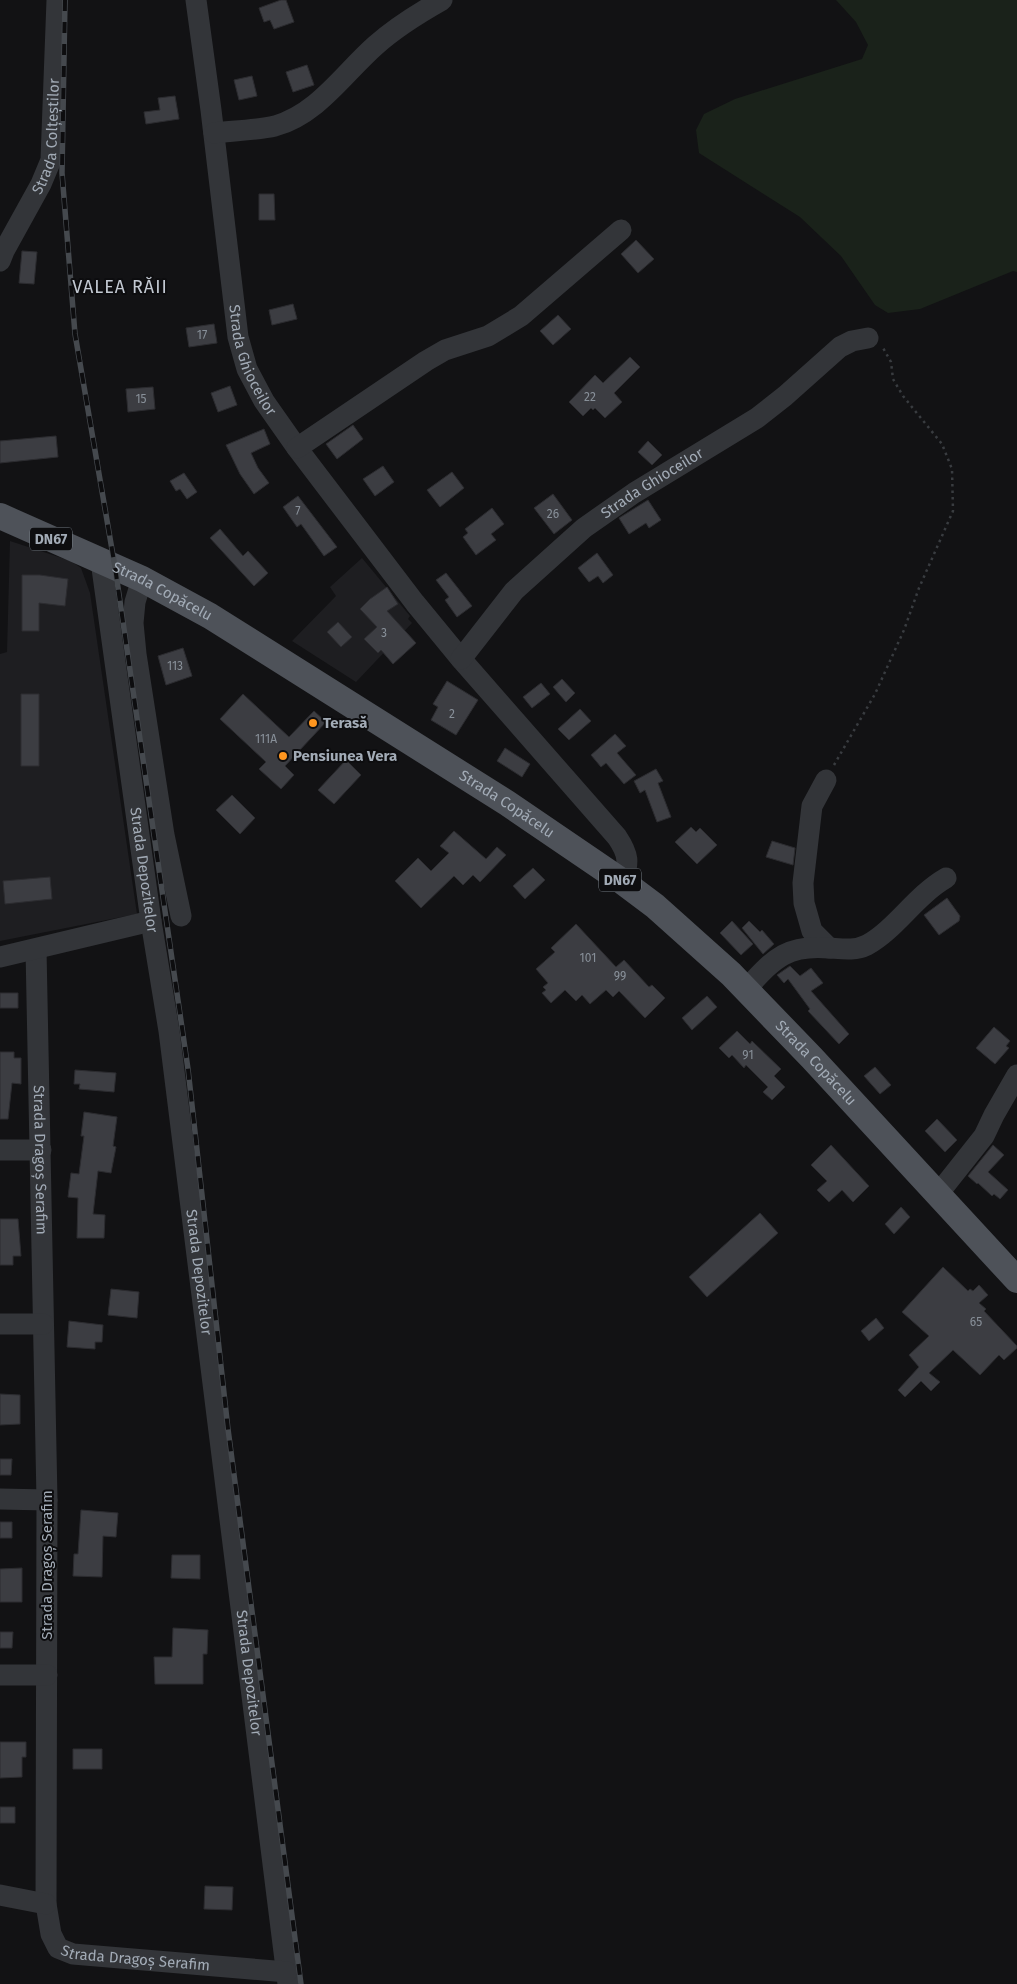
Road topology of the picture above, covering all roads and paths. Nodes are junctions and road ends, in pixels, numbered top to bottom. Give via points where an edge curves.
1 (57, 0) edge
2 (196, 0) edge
3 (442, 0) edge
4 (214, 133) junction
5 (621, 230) dead end
6 (0, 261) edge
7 (868, 338) joint
8 (297, 448) junction
9 (0, 516) edge
10 (101, 561) junction
11 (142, 580) junction
12 (461, 659) junction
13 (826, 780) joint
14 (946, 878) dead end
15 (623, 882) junction
16 (807, 912) junction
17 (181, 916) dead end
18 (151, 921) junction
19 (829, 948) junction
20 (36, 949) junction
21 (785, 953) junction
22 (0, 957) edge
23 (746, 990) junction
24 (1017, 1075) edge
25 (0, 1150) edge
26 (41, 1150) junction
27 (938, 1194) junction
28 (1017, 1280) edge
29 (0, 1324) edge
30 (43, 1324) junction
31 (0, 1500) edge
32 (47, 1500) junction
33 (0, 1675) edge
34 (47, 1675) junction
35 (0, 1895) edge
36 (46, 1904) junction
37 (287, 1978) edge

1 - 6 street, Strada Colțeștilor via 51,160
2 - 4 street, Strada Ghioceilor
3 - 4 street via 377,44 306,110 274,126
4 - 8 street, Strada Ghioceilor via 238,337 247,369 264,401
5 - 8 street via 521,316 488,336 444,350
7 - 12 street, Strada Ghioceilor via 840,347 757,418 634,493 584,528 514,590
7 - 13 path via 883,347 891,362 893,379 903,396 942,444 952,469 953,511 875,694
8 - 12 street, Strada Ghioceilor
9 - 10 main road, Strada Copăcelu / DN67
10 - 11 main road, Strada Copăcelu / DN67
10 - 18 street, Strada Depozitelor
11 - 15 main road, Strada Copăcelu / DN67 via 210,616 305,674
11 - 17 street via 133,623 136,654 164,835
12 - 15 street, Strada Ghioceilor via 626,850 628,860
13 - 16 street via 810,815 803,883
14 - 19 street via 922,895 878,938 856,949
15 - 23 main road, Strada Copăcelu / DN67 via 682,930
16 - 19 street via 812,931
16 - 21 street via 802,929
18 - 20 street
18 - 37 street, Strada Depozitelor via 169,1031
19 - 21 street via 796,949
20 - 22 street
20 - 26 street, Strada Dragoș Serafim
21 - 23 street
23 - 27 main road, Strada Copăcelu / DN67
24 - 27 street via 984,1136
25 - 26 street
26 - 30 street, Strada Dragoș Serafim
27 - 28 main road, Strada Copăcelu / DN67
29 - 30 street
30 - 32 street, Strada Dragoș Serafim
31 - 32 street
32 - 34 street, Strada Dragoș Serafim
33 - 34 street
34 - 36 street, Strada Dragoș Serafim
35 - 36 street
36 - 37 street, Strada Dragoș Serafim via 50,1934 58,1948 73,1954

